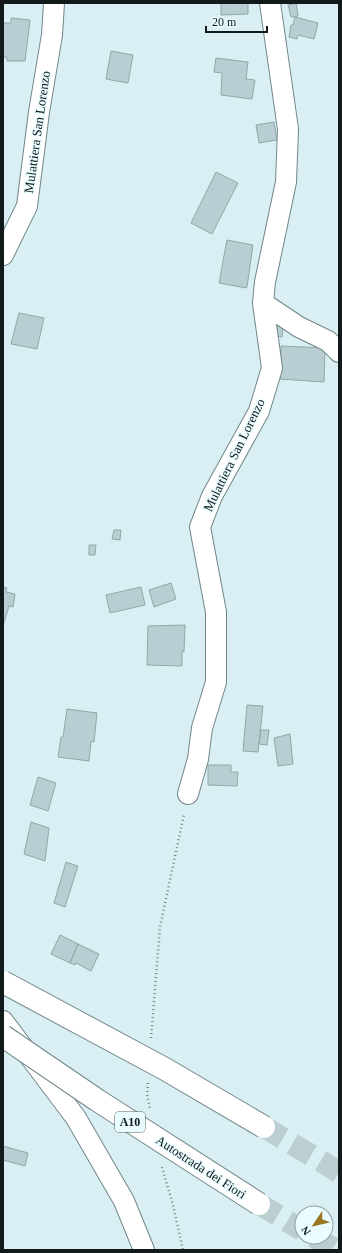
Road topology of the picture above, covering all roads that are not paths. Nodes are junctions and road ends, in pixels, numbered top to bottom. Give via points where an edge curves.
1 (54, 3) edge
2 (270, 3) edge
3 (3, 255) edge
4 (263, 303) junction
5 (339, 352) edge
6 (188, 794) road end
7 (3, 982) edge
8 (3, 1021) edge
9 (3, 1036) edge
10 (264, 1127) tunnel mouth
11 (260, 1204) tunnel mouth
12 (144, 1250) edge

1 - 3 street, Mulattiera San Lorenzo via 52,35 27,206
2 - 4 street, Mulattiera San Lorenzo via 288,129 286,182
4 - 5 street via 299,327 328,341
4 - 6 street, Mulattiera San Lorenzo via 272,368 258,411 212,496 200,527 216,612 216,682 202,728 198,759
7 - 10 highway, bridge via 165,1069
8 - 12 street via 76,1118 124,1201
9 - 11 highway, Autostrada dei Fiori / A10, bridge

